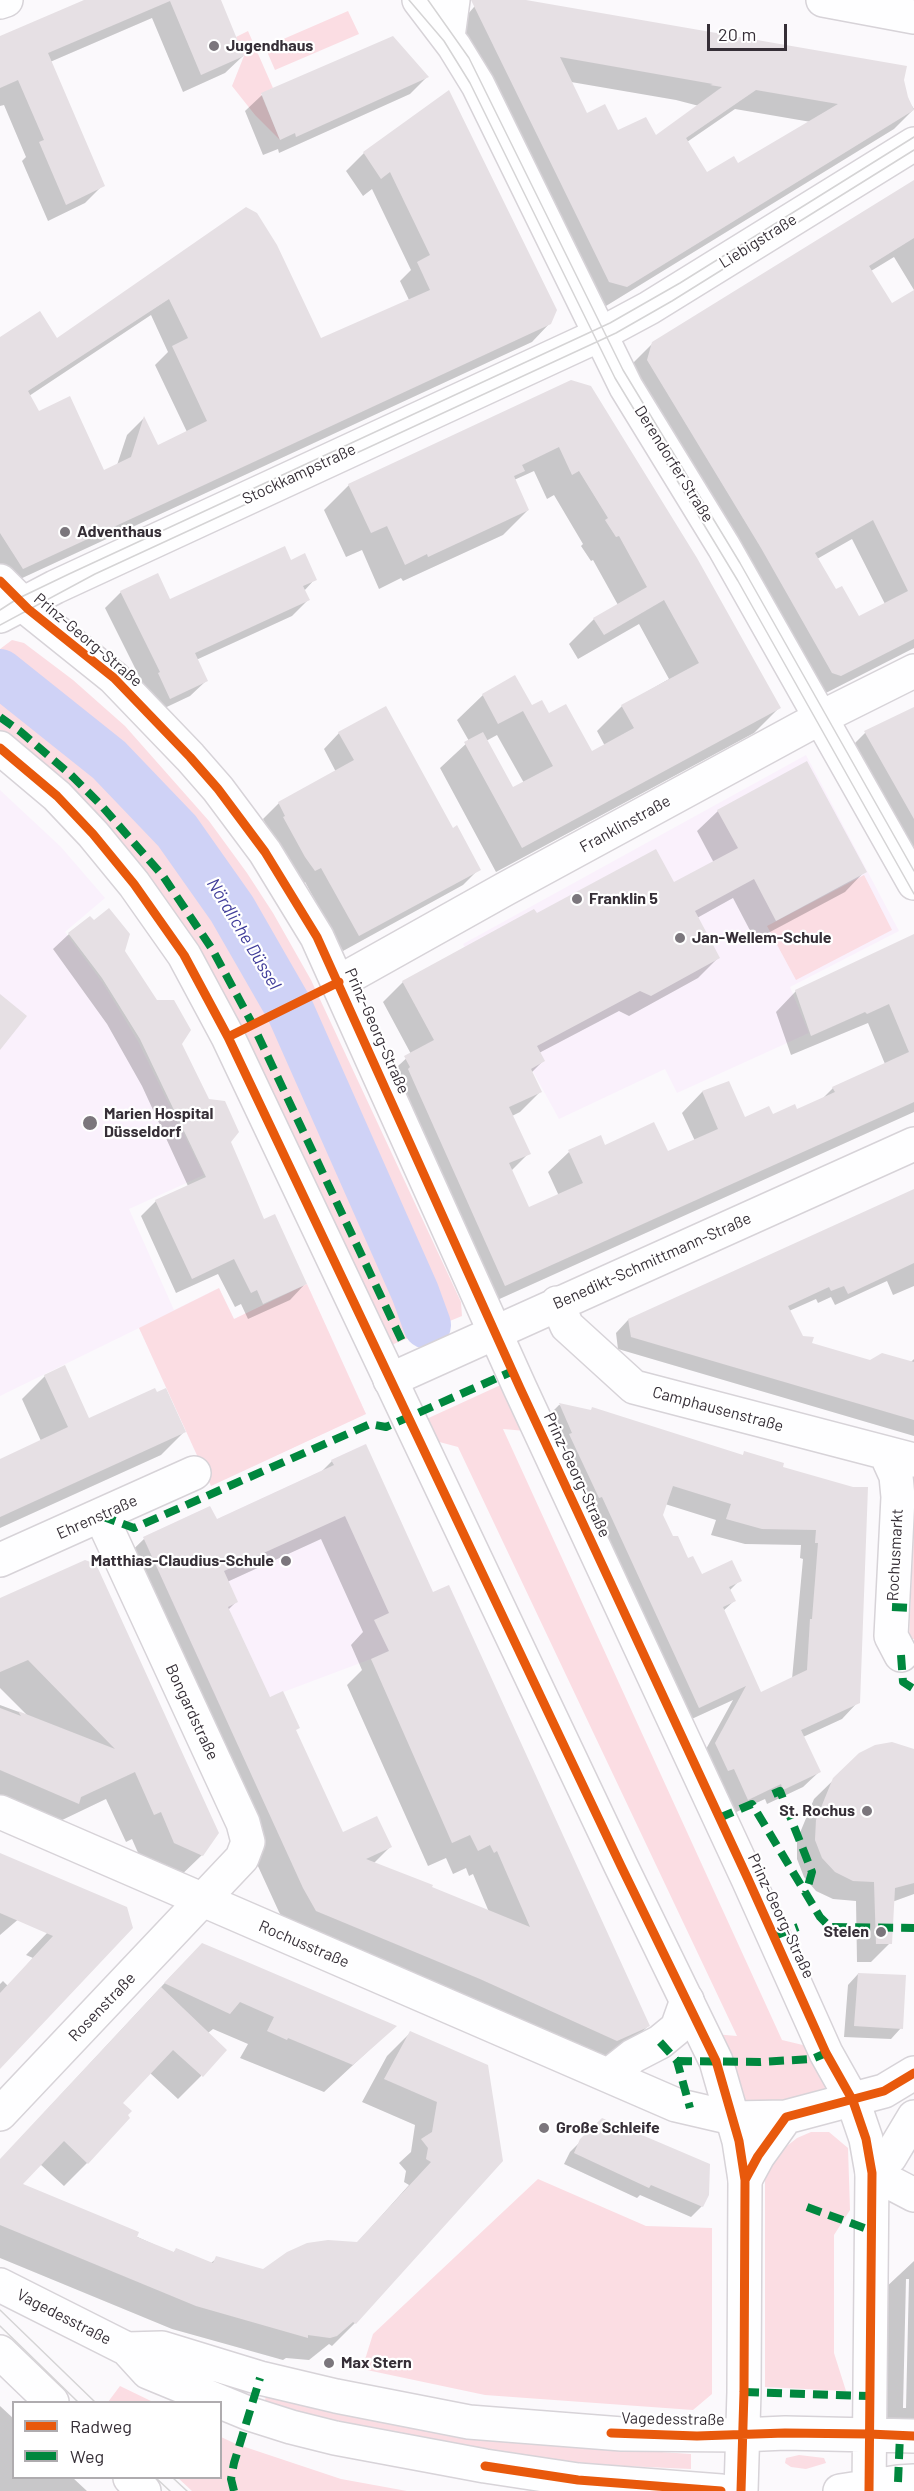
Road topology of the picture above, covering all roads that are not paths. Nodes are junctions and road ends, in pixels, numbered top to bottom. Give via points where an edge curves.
1 (6, 0) edge
2 (419, 0) edge
3 (453, 0) edge
4 (823, 0) edge
5 (0, 2) edge
6 (914, 17) edge
7 (448, 37) junction
8 (914, 144) edge
9 (599, 335) junction
10 (7, 600) edge
11 (914, 671) edge
12 (821, 717) junction
13 (0, 748) edge
14 (914, 883) edge
15 (339, 982) junction
16 (914, 1144) edge
17 (557, 1303) junction
18 (496, 1331) junction
19 (390, 1380) junction
20 (900, 1457) edge
21 (194, 1473) dead end
22 (101, 1515) junction
23 (0, 1560) edge
24 (902, 1655) dead end
25 (0, 1812) edge
26 (203, 1900) junction
27 (687, 2000) junction
28 (914, 2073) edge
29 (609, 2074) junction
30 (853, 2101) junction
31 (0, 2114) edge
32 (786, 2117) junction
33 (914, 2117) edge
34 (732, 2118) junction
35 (872, 2173) junction
36 (746, 2180) junction
37 (914, 2195) edge
38 (0, 2285) edge
39 (127, 2349) junction
40 (0, 2352) edge
41 (50, 2401) edge
42 (217, 2401) edge
43 (222, 2403) edge
44 (869, 2434) junction
45 (741, 2435) junction
46 (914, 2436) edge
47 (131, 2479) edge
48 (914, 2481) edge
49 (859, 2490) edge
50 (144, 2491) edge
51 (721, 2491) edge
52 (741, 2491) edge

1 - 5 street
2 - 7 street, Derendorfer Straße
3 - 7 street
4 - 6 street
7 - 9 street, Derendorfer Straße via 478,85
8 - 9 street, Liebigstraße
9 - 10 street, Stockkampstraße
9 - 12 street, Derendorfer Straße
10 - 15 street, Prinz-Georg-Straße via 122,686 218,789 291,892
11 - 12 street, Franklinstraße
12 - 14 street, Derendorfer Straße
12 - 15 street, Franklinstraße
13 - 19 street via 57,796 93,834 142,894 184,955 228,1037
15 - 18 street, Prinz-Georg-Straße
16 - 17 street, Benedikt-Schmittmann-Straße
17 - 18 street, Benedikt-Schmittmann-Straße
17 - 20 street, Camphausenstraße via 567,1326 634,1386
18 - 19 street, Benedikt-Schmittmann-Straße
18 - 30 street, Prinz-Georg-Straße via 826,2053
19 - 27 street
20 - 24 street, Rochusmarkt via 896,1476 891,1636
21 - 22 street, Ehrenstraße
22 - 23 street, Ehrenstraße
22 - 26 street, Bongardstraße via 246,1832 248,1842 242,1858
25 - 26 street, Rochusstraße
26 - 29 street, Rochusstraße
26 - 31 street, Rosenstraße
27 - 29 street via 677,2028
27 - 34 street via 716,2061
28 - 30 street, Rochusstraße via 884,2091
29 - 34 street, Rochusstraße via 676,2105
30 - 32 street, Rochusstraße
30 - 35 street, Prinz-Georg-Straße
32 - 34 street, Rochusstraße
32 - 36 street
33 - 35 street via 890,2157
34 - 36 street
35 - 37 street
35 - 44 street, Prinz-Georg-Straße
36 - 45 street
38 - 39 street, Vagedesstraße
39 - 42 street, Vagedesstraße via 147,2372
39 - 45 street, Vagedesstraße via 162,2348 336,2397 469,2422 622,2434
40 - 41 street
43 - 51 street, Vagedesstraße via 335,2439 485,2466 578,2480
44 - 45 street, Vagedesstraße
44 - 46 street, Vagedesstraße
44 - 49 street, Prinz-Georg-Straße
45 - 52 street
47 - 50 street
48 - 49 street

